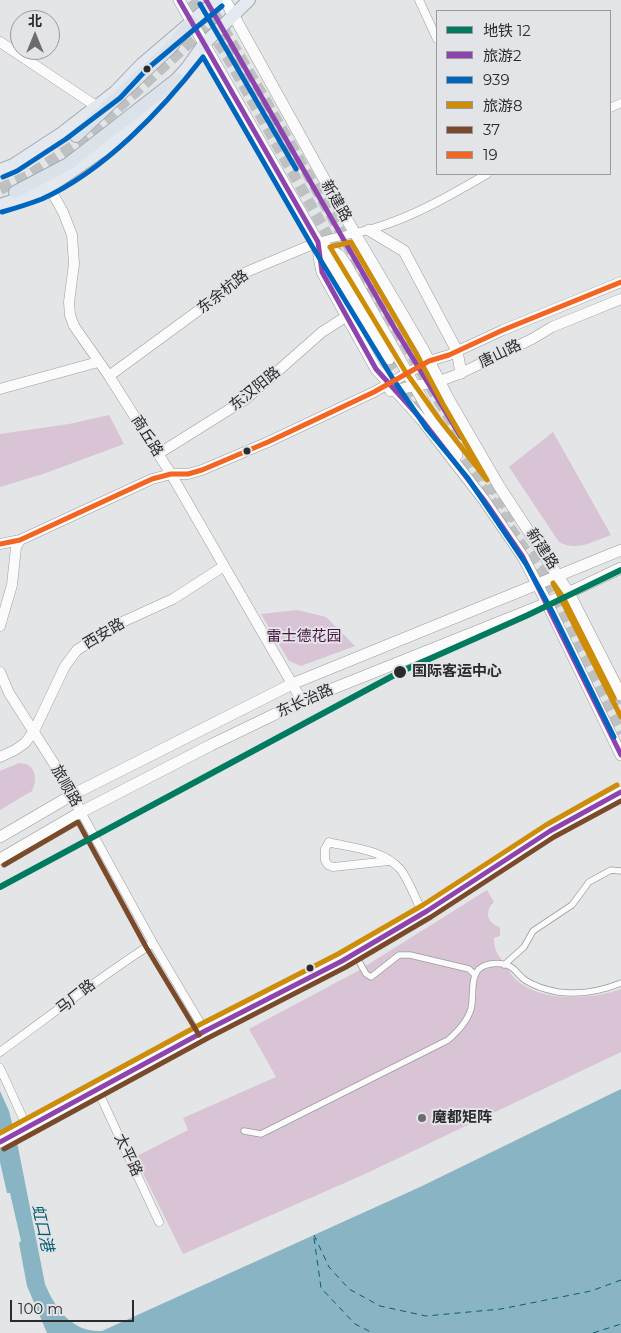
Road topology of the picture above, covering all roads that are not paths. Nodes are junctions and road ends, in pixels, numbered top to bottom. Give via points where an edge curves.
1 (179, 0) edge
2 (217, 0) edge
3 (225, 0) edge
4 (249, 0) edge
5 (419, 0) edge
6 (234, 16) junction
7 (192, 22) junction
8 (436, 37) edge
9 (0, 42) edge
10 (204, 44) junction
11 (177, 79) junction
12 (96, 106) junction
13 (76, 136) dead end
14 (0, 170) edge
15 (485, 175) edge
16 (49, 187) junction
17 (15, 192) dead end
18 (0, 205) edge
19 (369, 230) junction
20 (354, 233) junction
21 (318, 242) junction
22 (621, 282) edge
23 (621, 300) edge
24 (346, 316) junction
25 (457, 351) junction
26 (389, 359) tunnel mouth
27 (98, 362) junction
28 (430, 362) junction
29 (408, 372) junction
30 (461, 373) junction
31 (109, 376) junction
32 (440, 381) junction
33 (393, 387) junction
34 (416, 387) junction
35 (0, 389) edge
36 (158, 454) junction
37 (171, 474) junction
38 (484, 500) junction
39 (20, 540) junction
40 (0, 544) edge
41 (621, 550) edge
42 (224, 566) junction
43 (621, 568) edge
44 (559, 576) junction
45 (537, 585) junction
46 (570, 593) junction
47 (547, 603) junction
48 (0, 626) edge
49 (0, 672) edge
50 (292, 684) junction
51 (621, 695) edge
52 (302, 701) junction
53 (34, 730) junction
54 (621, 755) edge
55 (0, 757) edge
56 (621, 792) edge
57 (72, 795) junction
58 (81, 812) junction
59 (0, 837) edge
60 (0, 859) edge
61 (389, 861) junction
62 (621, 871) edge
63 (423, 914) junction
64 (153, 943) junction
65 (355, 954) junction
66 (504, 965) junction
67 (475, 975) junction
68 (621, 983) edge
69 (205, 1031) junction
70 (0, 1052) edge
71 (0, 1068) edge
72 (97, 1089) junction
73 (23, 1130) junction
74 (244, 1132) dead end
75 (2, 1141) edge
76 (159, 1222) dead end

1 - 7 main road, 新建路
2 - 7 main road
3 - 6 main road, 新建路
4 - 6 main road
5 - 8 street
6 - 10 main road
6 - 20 main road, 新建路
7 - 10 main road, 新建路
7 - 12 main road
7 - 13 highway via 170,48
9 - 12 street
10 - 11 main road
10 - 21 main road, 新建路
11 - 16 main road via 110,145
11 - 17 highway via 68,164
12 - 14 main road via 62,133
15 - 19 street, 东余杭路 via 440,201
16 - 18 main road
16 - 27 street, 商丘路 via 72,236 74,264 69,295 70,315
19 - 20 street, 东余杭路
19 - 25 main road via 404,251
20 - 21 street, 东余杭路
20 - 28 main road, 新建路
21 - 24 main road, 新建路 via 322,272
21 - 26 main road
21 - 29 main road, 新建路 via 344,261
21 - 31 street, 东余杭路 via 241,275 210,302
22 - 25 street, 唐山路
23 - 30 street, 唐山路 via 552,327
24 - 33 main road, 新建路 via 376,369
24 - 36 street, 东汉阳路 via 322,332 246,399
25 - 28 street, 唐山路
25 - 30 main road
27 - 31 street, 商丘路
27 - 35 street
28 - 29 street, 唐山路
28 - 32 main road, 新建路
29 - 33 street, 唐山路
29 - 34 main road, 新建路
30 - 32 street, 唐山路
31 - 36 street, 商丘路
32 - 34 street, 唐山路
32 - 44 main road, 新建路 via 499,486
33 - 34 street, 唐山路
33 - 37 street, 唐山路 via 374,392 202,470
33 - 38 main road, 新建路 via 418,414
34 - 38 main road, 新建路
36 - 37 street, 商丘路
37 - 39 street via 152,479
37 - 42 street, 商丘路
38 - 45 main road, 新建路 via 523,557
39 - 40 street
39 - 48 street
41 - 44 main road, 东长治路
42 - 50 street, 商丘路
42 - 53 street, 西安路 via 77,650 65,666
43 - 46 main road, 东长治路
44 - 45 main road, 东长治路
44 - 46 main road, 新建路
45 - 47 main road, 新建路
45 - 50 main road, 东长治路
46 - 47 main road, 东长治路
46 - 51 main road, 新建路
47 - 52 main road, 东长治路
47 - 54 main road, 新建路
49 - 53 street, 旅顺路 via 9,694
50 - 52 street, 商丘路
50 - 57 main road, 东长治路
52 - 58 main road, 东长治路
53 - 55 street, 西安路 via 25,743
53 - 57 street, 旅顺路
56 - 63 main road via 550,831
57 - 58 street, 旅顺路
57 - 59 main road, 东长治路
58 - 60 main road, 东长治路
58 - 64 street, 旅顺路
61 - 61 street via 376,853 329,842 325,849 325,860 333,867
61 - 63 street via 401,869
62 - 66 street via 611,870 588,882 572,905 533,932 524,947
63 - 65 main road
64 - 69 street, 旅顺路
64 - 70 street, 马厂路 via 105,974
65 - 67 street via 371,977 399,955 469,969
65 - 69 main road
66 - 67 street via 486,965
66 - 68 street via 510,966 525,980 556,992 599,991
67 - 74 street via 471,1010 459,1030 448,1040 260,1134
69 - 72 main road
71 - 73 street
72 - 73 main road
72 - 76 street, 太平路
73 - 75 main road

